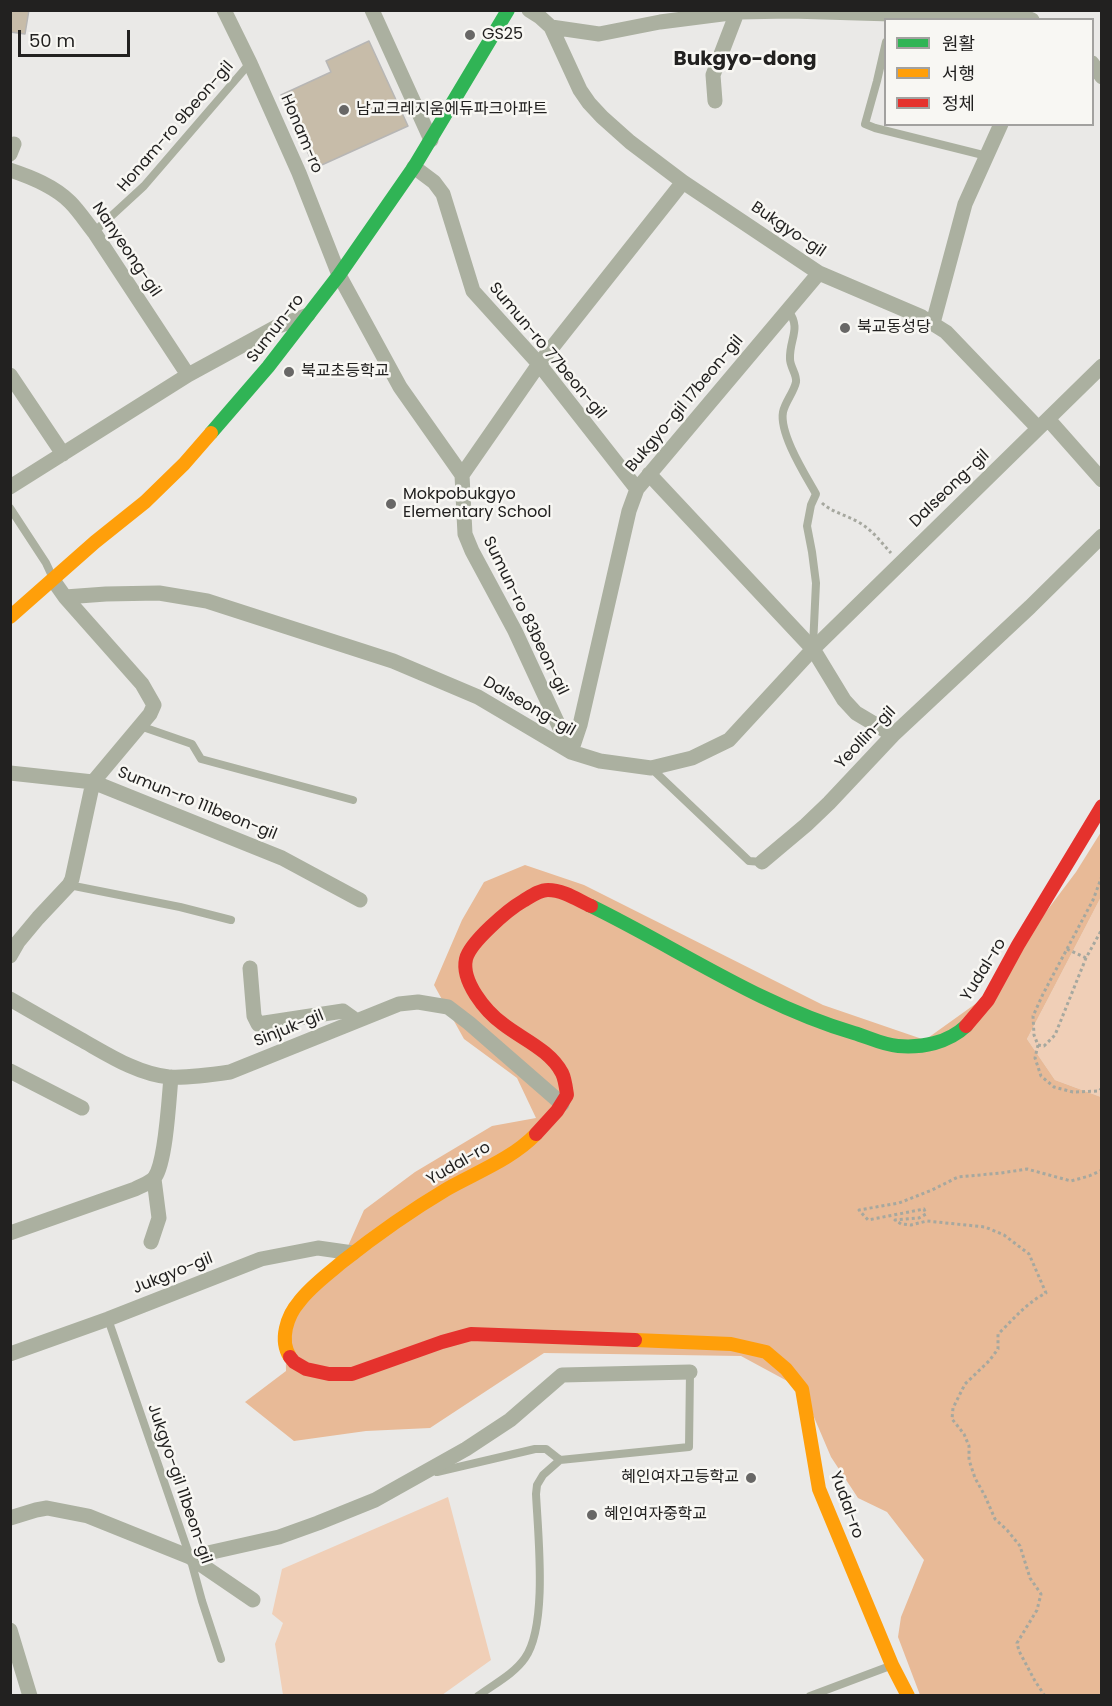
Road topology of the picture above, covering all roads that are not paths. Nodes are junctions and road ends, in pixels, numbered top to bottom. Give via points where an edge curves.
1 (224, 10) edge
2 (372, 10) edge
3 (508, 10) edge
4 (738, 11) edge
5 (541, 16) edge
6 (891, 17) edge
7 (1027, 18) edge
8 (884, 47) edge
9 (250, 63) junction
10 (715, 101) dead end
11 (1000, 126) edge
12 (431, 140) junction
13 (987, 156) junction
14 (414, 167) junction
15 (10, 170) edge
16 (683, 182) junction
17 (94, 232) junction
18 (819, 273) junction
19 (339, 275) junction
20 (788, 310) junction
21 (308, 315) junction
22 (933, 323) junction
23 (539, 364) junction
24 (1101, 366) edge
25 (10, 375) edge
26 (188, 375) junction
27 (1043, 424) junction
28 (63, 454) junction
29 (650, 474) junction
30 (462, 475) junction
31 (1101, 480) edge
32 (10, 487) edge
33 (637, 489) junction
34 (10, 508) edge
35 (1101, 537) edge
36 (53, 580) junction
37 (64, 597) junction
38 (10, 617) edge
39 (813, 649) junction
40 (140, 726) junction
41 (892, 735) junction
42 (571, 752) junction
43 (651, 768) junction
44 (10, 773) edge
45 (93, 782) junction
46 (353, 801) dead end
47 (1101, 806) edge
48 (762, 862) joint
49 (69, 885) junction
50 (360, 900) dead end
51 (231, 920) dead end
52 (10, 956) edge
53 (250, 969) dead end
54 (10, 999) edge
55 (357, 1021) junction
56 (10, 1071) edge
57 (171, 1077) junction
58 (562, 1104) junction
59 (82, 1108) dead end
60 (154, 1179) junction
61 (10, 1233) edge
62 (151, 1242) dead end
63 (353, 1253) junction
64 (108, 1319) junction
65 (10, 1354) edge
66 (690, 1372) joint
67 (560, 1460) junction
68 (418, 1476) junction
69 (10, 1518) edge
70 (190, 1557) junction
71 (253, 1600) dead end
72 (10, 1630) edge
73 (221, 1659) dead end
74 (892, 1665) junction
75 (30, 1695) edge
76 (478, 1695) edge
77 (810, 1695) edge
78 (909, 1695) edge

1 - 9 street, Honam-ro
2 - 12 street
3 - 12 street, Sumun-ro
4 - 5 street via 599,34
4 - 6 street
4 - 10 street via 712,75
5 - 16 street, Bukgyo-gil via 589,103 630,142
6 - 7 street
8 - 13 lane via 865,124
9 - 17 lane, Honam-ro 9beon-gil via 144,186
9 - 19 street, Honam-ro
11 - 13 street
12 - 14 street, Sumun-ro
13 - 22 street via 965,204
14 - 19 street, Sumun-ro
14 - 23 street, Sumun-ro 77beon-gil via 443,194 473,291
15 - 17 street, Nanyeong-gil via 69,201
16 - 18 street, Bukgyo-gil
16 - 23 street
17 - 26 street, Nanyeong-gil
18 - 20 street, Bukgyo-gil 17beon-gil
18 - 22 street, Bukgyo-gil
19 - 21 street, Sumun-ro
19 - 30 street via 400,387
20 - 29 street, Bukgyo-gil 17beon-gil
20 - 39 lane via 795,326 790,360 796,381 783,413 784,424 816,494 807,526 816,583
21 - 26 street via 276,327
21 - 36 street, Sumun-ro via 184,465
22 - 27 street, Bukgyo-gil
23 - 30 street
23 - 33 street, Sumun-ro 77beon-gil
24 - 27 street, Dalseong-gil
25 - 28 street
26 - 28 street
27 - 31 street, Bukgyo-gil
27 - 39 street, Dalseong-gil
28 - 32 street
29 - 33 street, Bukgyo-gil 17beon-gil
29 - 39 street
30 - 42 street, Sumun-ro 83beon-gil via 465,534
33 - 42 street, Bukgyo-gil 17beon-gil
34 - 36 lane
35 - 41 street, Yeollin-gil
36 - 37 street
36 - 38 street, Sumun-ro
37 - 40 street via 142,684 154,705
37 - 42 street, Dalseong-gil via 159,594 207,601 393,661 478,697
39 - 41 street via 844,700 856,713
39 - 43 street, Dalseong-gil via 729,740 692,758
40 - 45 street
40 - 46 lane via 192,744 201,759
41 - 48 street, Yeollin-gil via 829,804
42 - 43 street, Dalseong-gil via 600,761
43 - 48 lane, Yeollin-gil via 749,861
44 - 45 street, Sumun-ro 111beon-gil
45 - 49 street
45 - 50 street, Sumun-ro 111beon-gil via 282,858
47 - 58 street, Yudal-ro via 988,1000 964,1028 947,1040 925,1045 897,1046 829,1026 751,993 566,894 548,890 535,894 511,908 472,946 466,959 467,978 480,1001 500,1022 549,1056 563,1074 567,1095
49 - 51 lane
49 - 52 street
53 - 55 street via 258,1024 343,1011
54 - 57 street, Sinjuk-gil via 137,1069
55 - 57 street, Sinjuk-gil via 230,1072
55 - 58 street, Sinjuk-gil via 399,1004 418,1002 448,1007
56 - 59 street
57 - 60 street via 162,1158
58 - 63 street, Yudal-ro via 527,1143 446,1190
60 - 61 street
60 - 62 street via 159,1218
63 - 64 street, Jukgyo-gil via 318,1248 261,1259
63 - 74 street, Yudal-ro via 297,1304 284,1332 287,1352 306,1369 352,1374 471,1334 731,1344 766,1352 802,1389 819,1489
64 - 65 street, Jukgyo-gil
64 - 70 lane, Jukgyo-gil 11beon-gil
66 - 67 lane via 689,1447
66 - 68 street via 562,1375 510,1420
67 - 68 lane via 546,1449 536,1449
67 - 76 lane via 537,1485 540,1570 534,1642 517,1668
68 - 70 street via 375,1500 279,1537
69 - 70 street via 47,1508 88,1516
70 - 71 street
70 - 73 lane, Jukgyo-gil 11beon-gil
72 - 75 street
74 - 77 lane
74 - 78 street, Yudal-ro

